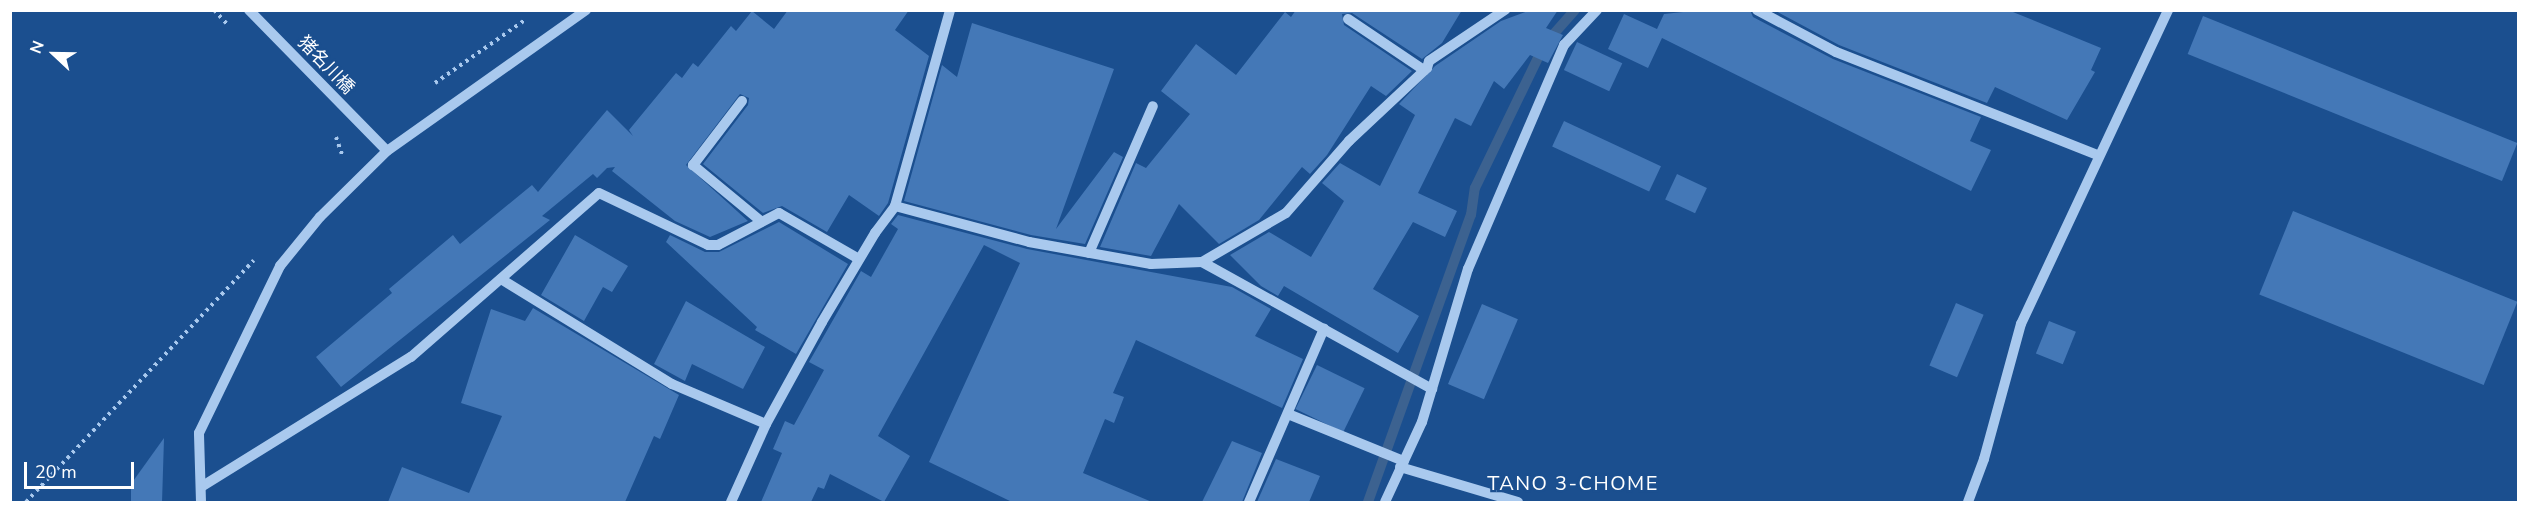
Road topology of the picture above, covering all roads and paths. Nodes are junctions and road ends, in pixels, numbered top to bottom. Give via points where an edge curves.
1 (249, 10) edge
2 (586, 10) edge
3 (950, 10) edge
4 (1505, 10) edge
5 (1597, 10) edge
6 (1757, 10) edge
7 (2168, 10) edge
8 (532, 16) dead end
9 (1348, 19) dead end
10 (1424, 70) junction
11 (425, 91) dead end
12 (742, 101) dead end
13 (1153, 106) dead end
14 (335, 136) dead end
15 (387, 151) junction
16 (2098, 155) junction
17 (336, 165) dead end
18 (895, 206) junction
19 (762, 222) junction
20 (1089, 253) junction
21 (260, 254) dead end
22 (859, 259) junction
23 (1202, 262) junction
24 (501, 279) junction
25 (1324, 329) junction
26 (1432, 389) junction
27 (1288, 414) junction
28 (766, 424) junction
29 (1402, 464) junction
30 (201, 487) junction
31 (26, 502) edge
32 (201, 502) edge
33 (731, 502) edge
34 (1249, 502) edge
35 (1385, 502) edge
36 (1518, 502) edge
37 (1968, 502) edge

1 - 15 street, 猪名川橋
2 - 15 street
3 - 18 street
4 - 10 street via 1429,61
5 - 26 street via 1564,45 1468,269
6 - 16 street via 1836,52
7 - 16 street
8 - 11 path
9 - 10 street
10 - 23 street via 1349,141 1286,213
12 - 19 street via 693,165
13 - 20 street
14 - 17 path via 344,156
15 - 30 street via 320,217 280,266 199,433
16 - 37 street via 2020,324
18 - 20 street via 1029,242
18 - 22 street
19 - 22 street via 779,213
19 - 24 street via 718,245 708,245 599,193
20 - 23 street via 1151,264
21 - 31 path
22 - 28 street
23 - 25 street
24 - 28 street via 672,384
24 - 30 street via 411,357
25 - 26 street
25 - 27 street
26 - 29 street
27 - 29 street
27 - 34 street
28 - 33 street
29 - 35 street
29 - 36 street
30 - 32 street

